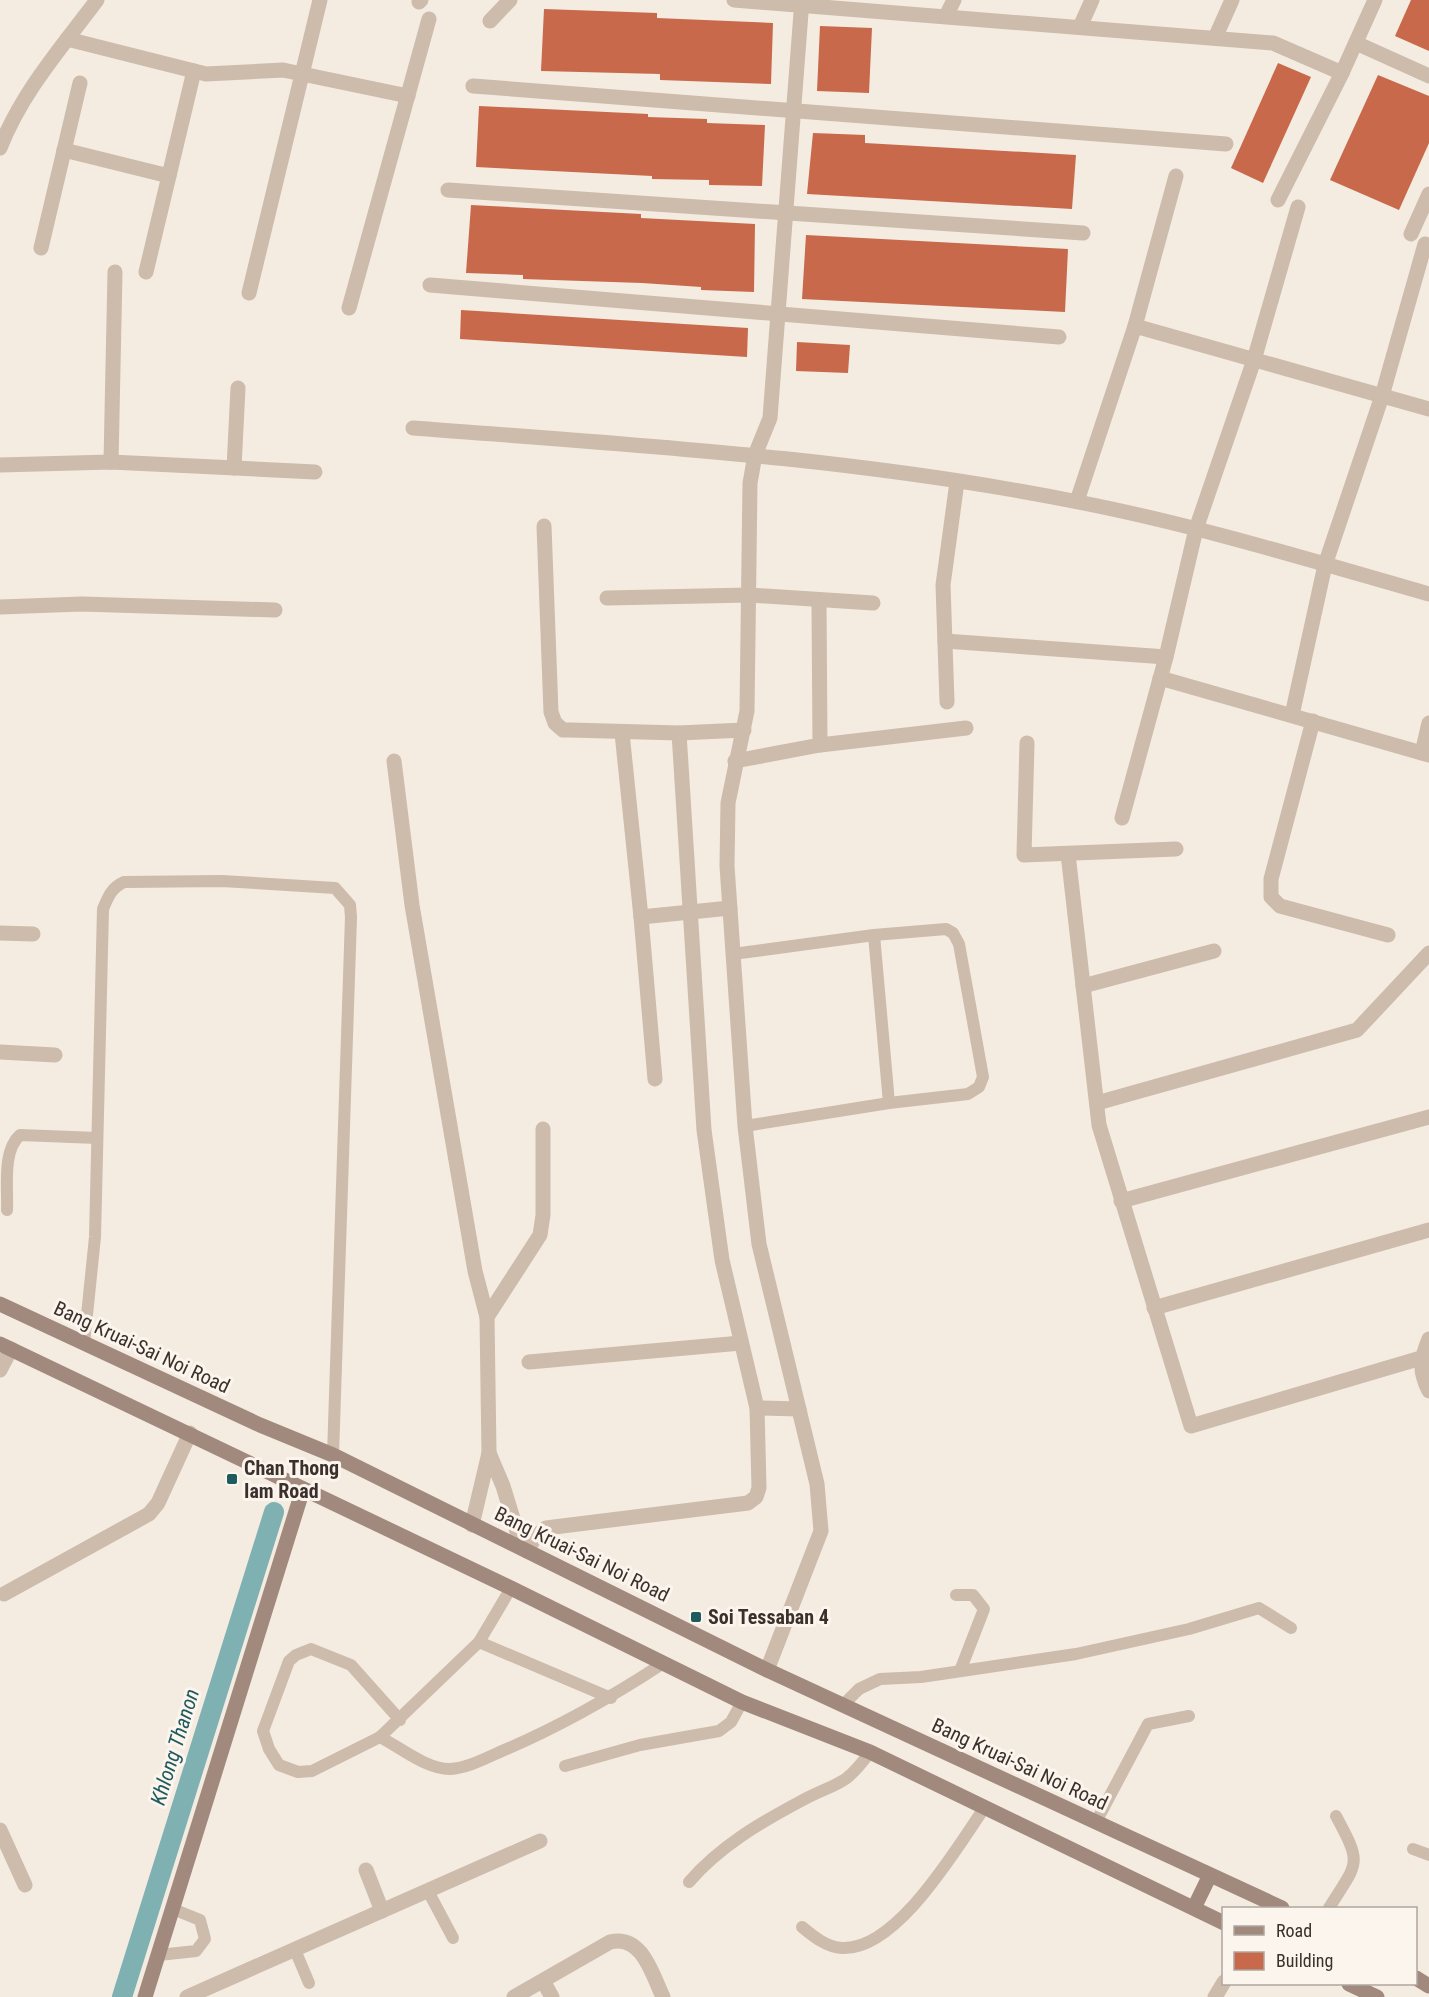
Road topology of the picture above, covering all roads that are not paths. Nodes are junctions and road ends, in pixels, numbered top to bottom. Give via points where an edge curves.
1 (97, 0) edge
2 (320, 0) edge
3 (510, 0) edge
4 (734, 0) edge
5 (954, 0) edge
6 (1092, 0) edge
7 (1232, 0) edge
8 (1375, 0) edge
9 (801, 2) edge
10 (946, 16) junction
11 (429, 19) dead end
12 (490, 21) dead end
13 (1080, 27) junction
14 (1215, 38) junction
15 (67, 39) junction
16 (1356, 44) junction
17 (195, 71) junction
18 (303, 74) junction
19 (1342, 74) junction
20 (1429, 76) edge
21 (80, 83) dead end
22 (473, 86) dead end
23 (408, 96) junction
24 (792, 110) junction
25 (6, 116) edge
26 (1226, 144) dead end
27 (0, 148) edge
28 (64, 150) junction
29 (169, 176) junction
30 (1176, 176) dead end
31 (448, 190) dead end
32 (1429, 194) edge
33 (1278, 200) dead end
34 (1298, 207) dead end
35 (785, 211) junction
36 (1083, 233) dead end
37 (1411, 234) dead end
38 (1425, 244) dead end
39 (41, 248) dead end
40 (115, 272) dead end
41 (146, 272) dead end
42 (430, 285) dead end
43 (249, 293) dead end
44 (349, 308) dead end
45 (777, 313) junction
46 (1135, 326) junction
47 (1059, 337) dead end
48 (1254, 360) junction
49 (238, 388) dead end
50 (1382, 396) junction
51 (1429, 410) edge
52 (413, 428) dead end
53 (755, 455) junction
54 (111, 462) junction
55 (0, 465) edge
56 (234, 468) junction
57 (315, 472) dead end
58 (957, 482) junction
59 (1077, 501) junction
60 (544, 526) dead end
61 (1196, 529) junction
62 (1325, 565) junction
63 (1429, 594) edge
64 (749, 595) junction
65 (607, 598) dead end
66 (819, 601) junction
67 (873, 603) dead end
68 (0, 607) edge
69 (275, 610) dead end
70 (945, 641) junction
71 (1166, 657) junction
72 (1160, 678) junction
73 (947, 702) dead end
74 (1292, 715) junction
75 (1313, 721) junction
76 (1429, 723) edge
77 (966, 728) dead end
78 (744, 730) junction
79 (622, 733) junction
80 (679, 733) junction
81 (1027, 743) dead end
82 (820, 745) junction
83 (1426, 754) edge
84 (394, 760) dead end
85 (735, 761) junction
86 (1122, 818) dead end
87 (1176, 849) dead end
88 (1068, 854) junction
89 (730, 908) junction
90 (692, 911) junction
91 (641, 917) junction
92 (0, 933) edge
93 (33, 934) dead end
94 (874, 935) junction
95 (1388, 935) dead end
96 (1214, 951) dead end
97 (1429, 953) edge
98 (733, 954) junction
99 (1083, 986) junction
100 (0, 1052) edge
101 (55, 1054) dead end
102 (655, 1078) dead end
103 (889, 1103) junction
104 (1097, 1103) junction
105 (1429, 1117) edge
106 (744, 1126) junction
107 (543, 1129) dead end
108 (97, 1138) junction
109 (1121, 1201) junction
110 (7, 1210) dead end
111 (1429, 1230) edge
112 (0, 1304) edge
113 (1154, 1308) junction
114 (488, 1317) junction
115 (1429, 1339) edge
116 (741, 1343) junction
117 (84, 1344) junction
118 (5, 1347) edge
119 (1421, 1358) junction
120 (529, 1362) dead end
121 (0, 1370) edge
122 (1429, 1391) edge
123 (756, 1408) junction
124 (799, 1409) junction
125 (190, 1434) junction
126 (489, 1453) junction
127 (333, 1455) junction
128 (303, 1489) junction
129 (472, 1525) junction
130 (524, 1549) junction
131 (511, 1588) junction
132 (4, 1594) dead end
133 (956, 1595) dead end
134 (1291, 1628) dead end
135 (479, 1642) junction
136 (662, 1664) junction
137 (767, 1670) junction
138 (960, 1671) junction
139 (611, 1698) junction
140 (742, 1702) junction
141 (843, 1705) junction
142 (1189, 1716) dead end
143 (400, 1720) junction
144 (380, 1737) junction
145 (870, 1752) junction
146 (566, 1766) dead end
147 (985, 1807) junction
148 (1336, 1816) dead end
149 (1096, 1822) junction
150 (0, 1830) edge
151 (540, 1841) dead end
152 (1413, 1849) dead end
153 (1429, 1855) edge
154 (366, 1870) dead end
155 (1210, 1875) junction
156 (689, 1881) dead end
157 (25, 1885) dead end
158 (428, 1891) junction
159 (1280, 1907) edge
160 (1330, 1907) edge
161 (1194, 1908) junction
162 (173, 1910) junction
163 (382, 1911) junction
164 (1222, 1922) edge
165 (802, 1927) dead end
166 (453, 1938) dead end
167 (295, 1950) junction
168 (159, 1955) junction
169 (543, 1981) junction
170 (309, 1983) dead end
171 (1353, 1985) edge
172 (145, 1997) edge
173 (187, 1997) edge
174 (514, 1997) edge
175 (552, 1997) edge
176 (663, 1997) edge
177 (1377, 1997) edge

1 - 15 street
2 - 18 street
3 - 12 street
4 - 9 street
5 - 10 street
6 - 13 street
7 - 14 street
8 - 16 street
9 - 10 street
9 - 24 street
10 - 13 street
11 - 23 street
13 - 14 street
14 - 19 street via 1273,43
15 - 17 street
15 - 25 street
16 - 19 street
16 - 20 street
17 - 18 street via 206,74 283,70
17 - 29 street
18 - 23 street
18 - 43 street
19 - 33 street
21 - 28 street
22 - 24 street
23 - 44 street
24 - 26 street
24 - 35 street
25 - 27 street
28 - 29 street
28 - 39 street
29 - 41 street
30 - 46 street
31 - 35 street
32 - 37 street
34 - 48 street
35 - 36 street
35 - 45 street
38 - 50 street
40 - 54 street
42 - 45 street
45 - 47 street
45 - 53 street via 770,418
46 - 48 street
46 - 59 street
48 - 50 street
48 - 61 street
49 - 56 street
50 - 51 street
50 - 62 street
52 - 53 street
53 - 58 street
53 - 64 street via 750,483
54 - 55 street
54 - 56 street
56 - 57 street
58 - 59 street
58 - 70 street via 943,585
59 - 61 street
60 - 79 street via 551,712 555,723 564,730
61 - 62 street
61 - 71 street
62 - 63 street
62 - 74 street
64 - 65 street
64 - 66 street
64 - 78 street
66 - 67 street
66 - 82 street
68 - 69 street via 82,603
70 - 71 street
70 - 73 street
71 - 72 street
72 - 74 street
72 - 86 street
74 - 75 street
75 - 83 street
75 - 95 street via 1271,879 1271,897 1280,906
76 - 83 street
77 - 82 street
78 - 80 street
78 - 85 street
79 - 80 street
79 - 91 street
80 - 90 street
81 - 88 street via 1024,855
82 - 85 street
84 - 114 street via 414,916 475,1271
85 - 89 street via 728,803
87 - 88 street
88 - 99 street
89 - 90 street
89 - 98 street
90 - 91 street
90 - 116 street via 704,1130 722,1260
91 - 102 street
92 - 93 street
94 - 98 lane
94 - 103 lane
94 - 103 lane via 946,930 956,937 983,1077 980,1087 969,1094
96 - 99 street
97 - 104 street via 1357,1030
98 - 106 street
99 - 104 street
100 - 101 street
103 - 106 lane
104 - 109 street via 1099,1125
105 - 109 street
106 - 124 street via 759,1244
107 - 114 street via 540,1235
108 - 110 lane via 20,1135 10,1152
108 - 117 lane via 94,1237
108 - 127 lane via 103,909 116,886 124,882 222,881 335,888 346,898 351,917
109 - 113 street
111 - 113 street
112 - 117 main road, Bang Kruai-Sai Noi Road
113 - 119 street via 1191,1426
114 - 126 street
115 - 119 street
116 - 120 street
116 - 123 street
117 - 127 main road, Bang Kruai-Sai Noi Road
118 - 121 street
118 - 125 main road
119 - 122 street via 1421,1374
123 - 124 street
123 - 130 street via 759,1488 748,1503 546,1528
124 - 137 street via 817,1484 821,1531
125 - 128 main road
125 - 132 street via 150,1514
126 - 129 street
126 - 130 street
127 - 129 main road, Bang Kruai-Sai Noi Road
128 - 131 main road
128 - 162 main road
129 - 130 main road, Bang Kruai-Sai Noi Road
130 - 137 main road, Bang Kruai-Sai Noi Road
131 - 135 lane
131 - 136 main road
133 - 138 lane via 973,1595 984,1609
134 - 138 lane via 1259,1608 1189,1629 1076,1654
135 - 139 lane
135 - 143 lane
136 - 139 lane
136 - 140 main road
137 - 141 main road, Bang Kruai-Sai Noi Road
138 - 141 lane via 880,1679 859,1689
139 - 144 lane via 555,1728 450,1769 430,1765
140 - 145 main road
140 - 146 lane via 731,1722 719,1731 640,1745
141 - 149 main road, Bang Kruai-Sai Noi Road
142 - 149 lane via 1148,1724
143 - 144 lane
143 - 144 lane via 351,1665 311,1649 289,1661 263,1731 268,1749 279,1765 298,1772 312,1771
145 - 147 main road
145 - 156 lane via 843,1783 803,1800 735,1840 710,1858
147 - 161 main road
147 - 165 lane via 917,1904 862,1946 842,1948 827,1944
148 - 160 lane via 1354,1849 1355,1867
149 - 155 main road, Bang Kruai-Sai Noi Road
150 - 157 street
151 - 158 street
152 - 153 lane
154 - 163 street
155 - 159 main road, Bang Kruai-Sai Noi Road
155 - 161 main road
158 - 163 street
158 - 166 lane
161 - 164 main road
162 - 168 main road
162 - 168 lane via 200,1920 205,1940 196,1951
163 - 167 street
167 - 170 lane
167 - 173 street
168 - 172 main road
169 - 174 street
169 - 175 street
169 - 176 street via 621,1939 638,1948
171 - 177 main road

